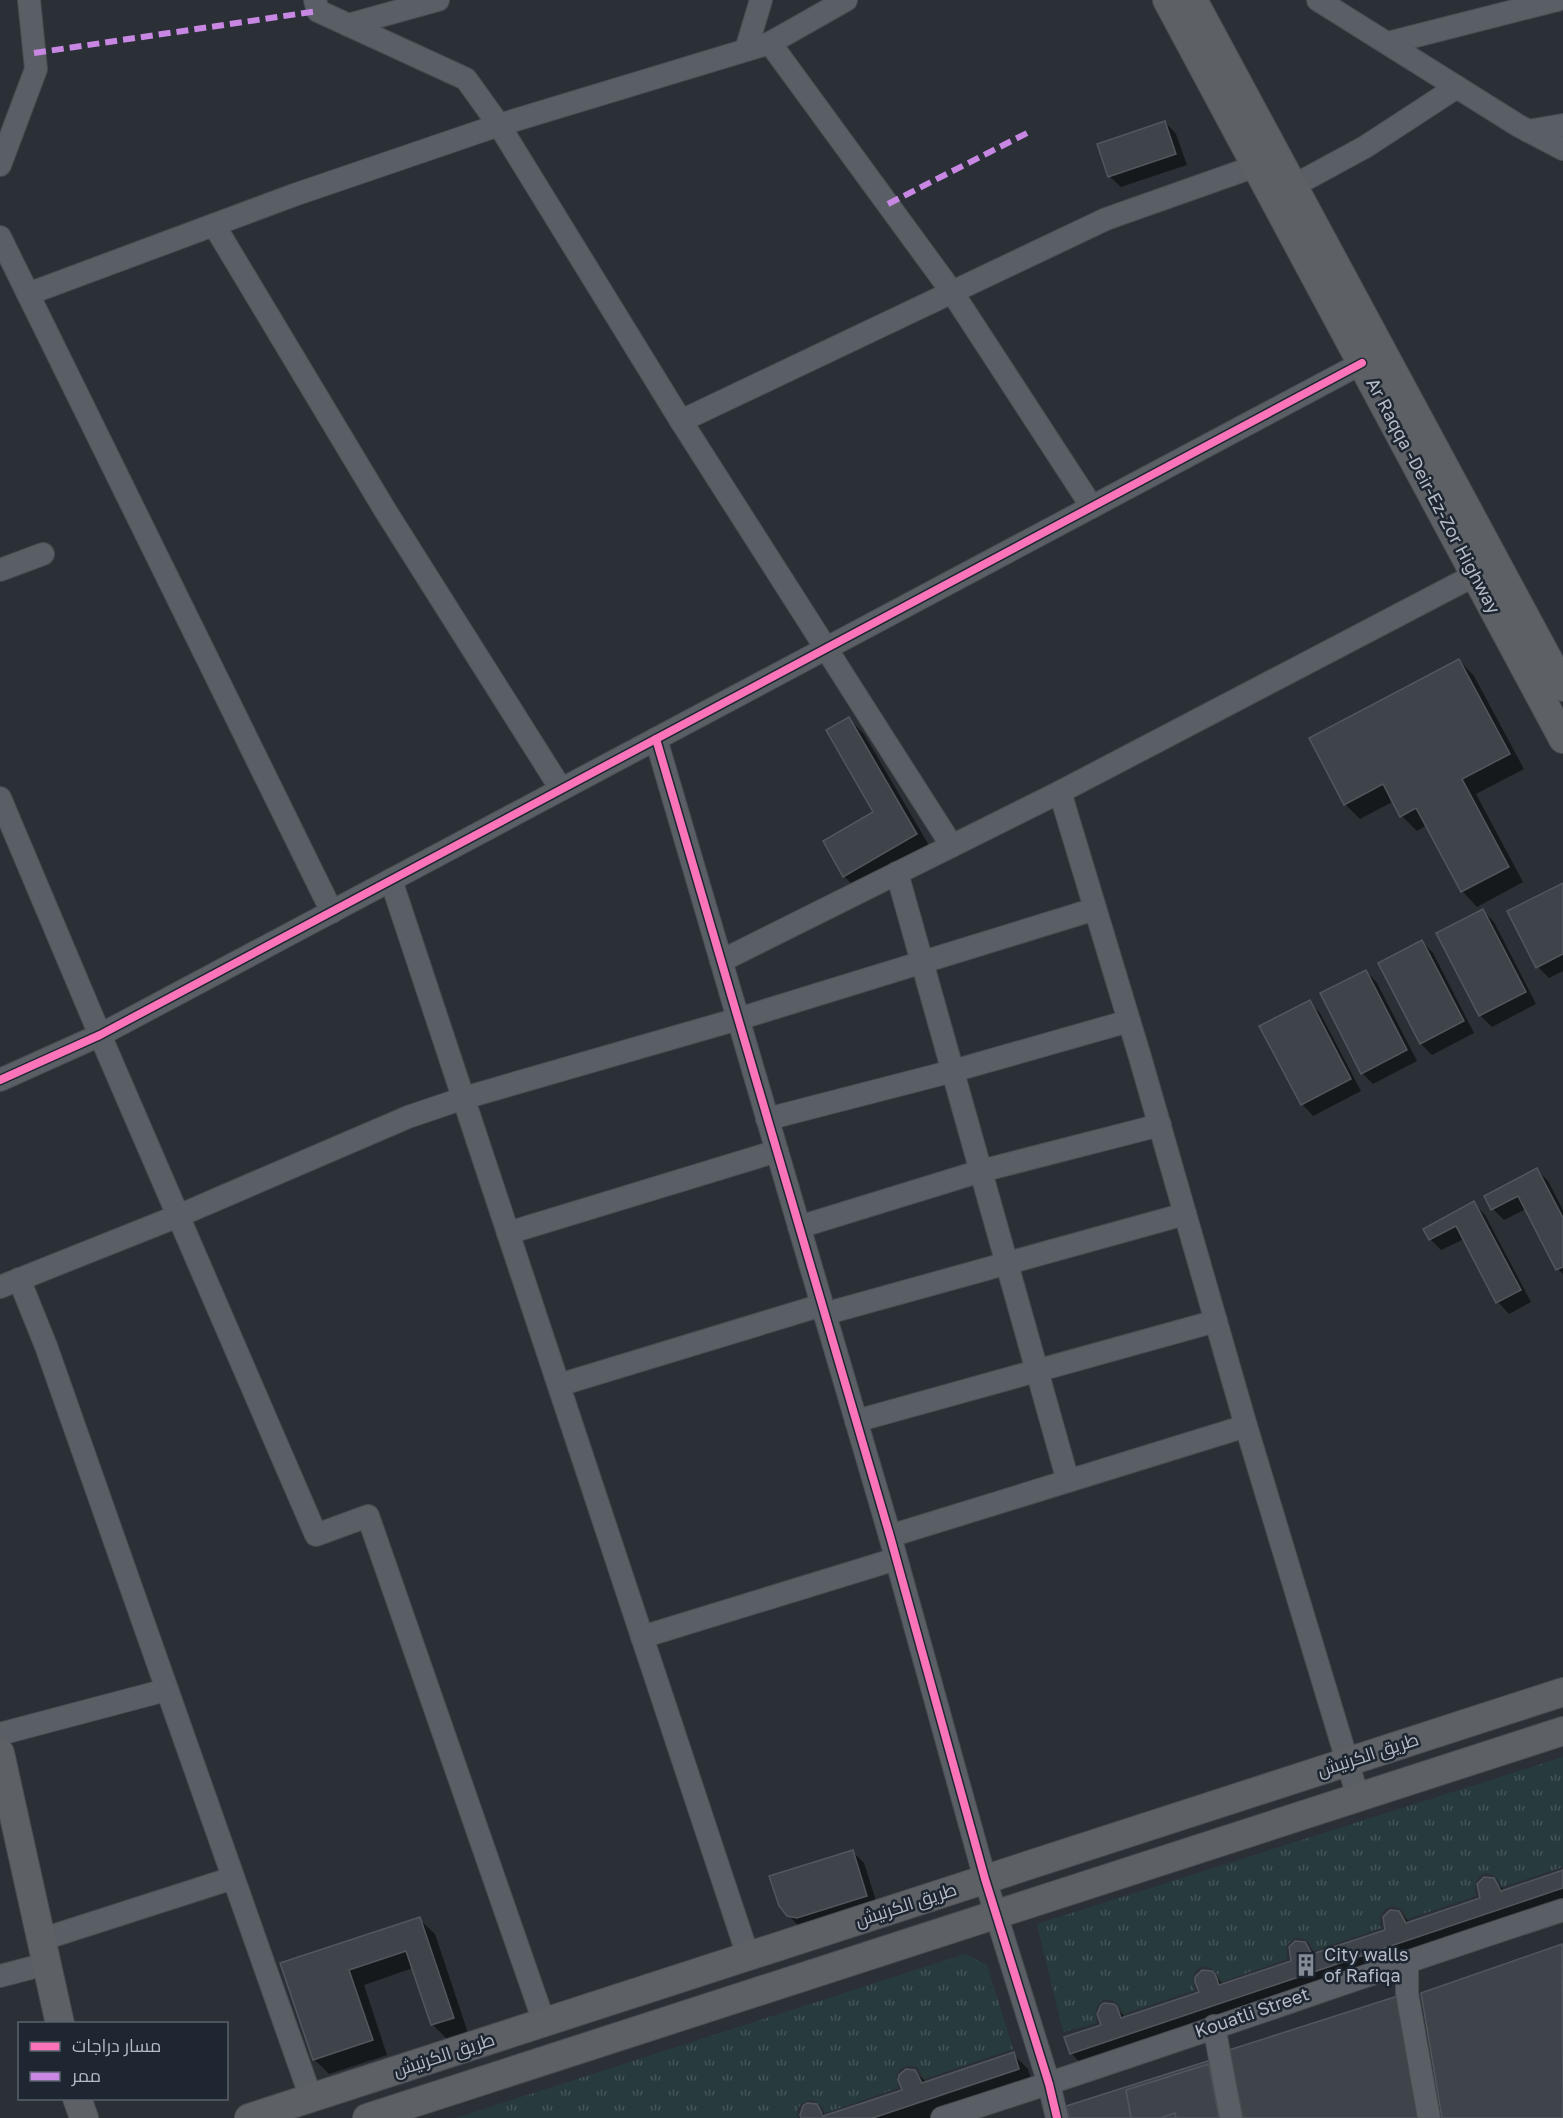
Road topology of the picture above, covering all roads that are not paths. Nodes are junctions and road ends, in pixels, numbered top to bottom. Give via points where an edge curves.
1 (29, 0) edge
2 (315, 0) edge
3 (438, 0) edge
4 (761, 0) edge
5 (846, 0) edge
6 (1167, 0) edge
7 (1193, 0) edge
8 (1318, 0) edge
9 (1557, 0) edge
10 (348, 25) junction
11 (770, 43) junction
12 (1388, 43) junction
13 (746, 50) junction
14 (1457, 87) junction
15 (1563, 124) edge
16 (499, 125) junction
17 (1528, 131) junction
18 (1563, 149) edge
19 (0, 165) edge
20 (1256, 166) junction
21 (1293, 186) junction
22 (214, 225) junction
23 (0, 237) edge
24 (952, 292) junction
25 (28, 294) junction
26 (1362, 363) junction
27 (681, 421) junction
28 (1092, 507) junction
29 (43, 554) dead end
30 (0, 570) edge
31 (1475, 574) junction
32 (826, 648) junction
33 (1563, 687) edge
34 (656, 739) junction
35 (1563, 739) edge
36 (561, 789) junction
37 (1060, 792) junction
38 (0, 798) edge
39 (952, 846) junction
40 (897, 873) junction
41 (391, 880) junction
42 (1095, 909) junction
43 (332, 912) junction
44 (721, 961) junction
45 (922, 962) junction
46 (738, 1019) junction
47 (1129, 1021) junction
48 (100, 1035) junction
49 (952, 1071) junction
50 (0, 1080) edge
51 (464, 1098) junction
52 (767, 1119) junction
53 (1160, 1125) junction
54 (777, 1151) junction
55 (981, 1171) junction
56 (1185, 1214) junction
57 (178, 1216) junction
58 (799, 1227) junction
59 (508, 1233) junction
60 (1007, 1264) junction
61 (10, 1283) edge
62 (823, 1309) junction
63 (1216, 1321) junction
64 (1037, 1370) junction
65 (559, 1385) junction
66 (856, 1421) junction
67 (1246, 1426) junction
68 (1068, 1481) junction
69 (890, 1536) junction
70 (896, 1559) junction
71 (642, 1637) junction
72 (166, 1690) junction
73 (1563, 1692) edge
74 (1563, 1731) edge
75 (0, 1734) edge
76 (0, 1753) edge
77 (1348, 1761) junction
78 (1358, 1797) junction
79 (233, 1878) junction
80 (985, 1879) junction
81 (1563, 1911) edge
82 (996, 1915) junction
83 (43, 1952) junction
84 (748, 1956) junction
85 (1407, 1961) junction
86 (0, 1976) edge
87 (60, 2022) edge
88 (544, 2022) junction
89 (1214, 2026) junction
90 (1049, 2084) junction
91 (311, 2098) junction
92 (249, 2118) edge
93 (368, 2118) edge
94 (942, 2118) edge
95 (1057, 2118) edge
96 (1232, 2118) edge
97 (1429, 2118) edge

1 - 19 street via 36,69
2 - 10 street via 318,11
3 - 10 street
4 - 13 street
5 - 11 street
6 - 20 main road, Ar Raqqa -Deir-Ez-Zor Highway
7 - 21 main road, Ar Raqqa -Deir-Ez-Zor Highway
8 - 12 street
9 - 12 street
10 - 16 street via 466,78
11 - 13 street
11 - 24 street
12 - 14 street
13 - 16 street
14 - 17 street
14 - 21 street via 1365,147
15 - 17 street
16 - 22 street
16 - 27 street
17 - 18 street
20 - 24 street via 1106,219
20 - 26 main road, Ar Raqqa -Deir-Ez-Zor Highway
21 - 33 main road, Ar Raqqa -Deir-Ez-Zor Highway
22 - 25 street
22 - 36 street via 385,510
23 - 25 street
24 - 27 street
24 - 28 street
25 - 43 street
26 - 28 street
26 - 31 main road, Ar Raqqa -Deir-Ez-Zor Highway
27 - 32 street
28 - 32 street
29 - 30 street
31 - 35 main road, Ar Raqqa -Deir-Ez-Zor Highway
31 - 37 street
32 - 34 street
32 - 39 street
34 - 36 street
34 - 44 street
36 - 41 street
37 - 39 street
37 - 42 street
38 - 48 street
39 - 40 street
40 - 44 street
40 - 45 street
41 - 43 street
41 - 51 street
42 - 45 street
42 - 47 street
43 - 48 street
44 - 46 street
45 - 46 street
45 - 49 street
46 - 51 street
46 - 52 street
47 - 49 street
47 - 53 street
48 - 50 street
48 - 57 street
49 - 52 street
49 - 55 street
51 - 57 street via 408,1117
51 - 59 street
52 - 54 street
53 - 55 street
53 - 56 street
54 - 58 street
54 - 59 street
55 - 58 street
55 - 60 street
56 - 60 street
56 - 63 street
57 - 61 street
57 - 88 street via 316,1535 368,1516
58 - 62 street
59 - 65 street
60 - 62 street
60 - 64 street
61 - 72 street via 46,1346
62 - 65 street
62 - 66 street
63 - 64 street
63 - 67 street
64 - 66 street
64 - 68 street
65 - 71 street
66 - 69 street
67 - 68 street
67 - 77 street
68 - 69 street
69 - 70 street
70 - 71 street
70 - 80 street
71 - 84 street
72 - 75 street
72 - 79 street
73 - 77 main road, طريق الكرنيش
74 - 78 main road, طريق الكرنيش
76 - 83 main road
77 - 78 street
77 - 80 main road, طريق الكرنيش
78 - 82 main road, طريق الكرنيش
79 - 83 street
79 - 91 street
80 - 82 street
80 - 84 main road, طريق الكرنيش
81 - 85 street, Kouatli Street
82 - 90 street
82 - 93 main road, طريق الكرنيش
83 - 86 street
83 - 87 main road
84 - 88 main road, طريق الكرنيش
85 - 89 street, Kouatli Street
85 - 97 street via 1407,1993
88 - 91 main road, طريق الكرنيش
89 - 90 street, Kouatli Street
89 - 96 street
90 - 94 street, Kouatli Street
90 - 95 street
91 - 92 main road, طريق الكرنيش

